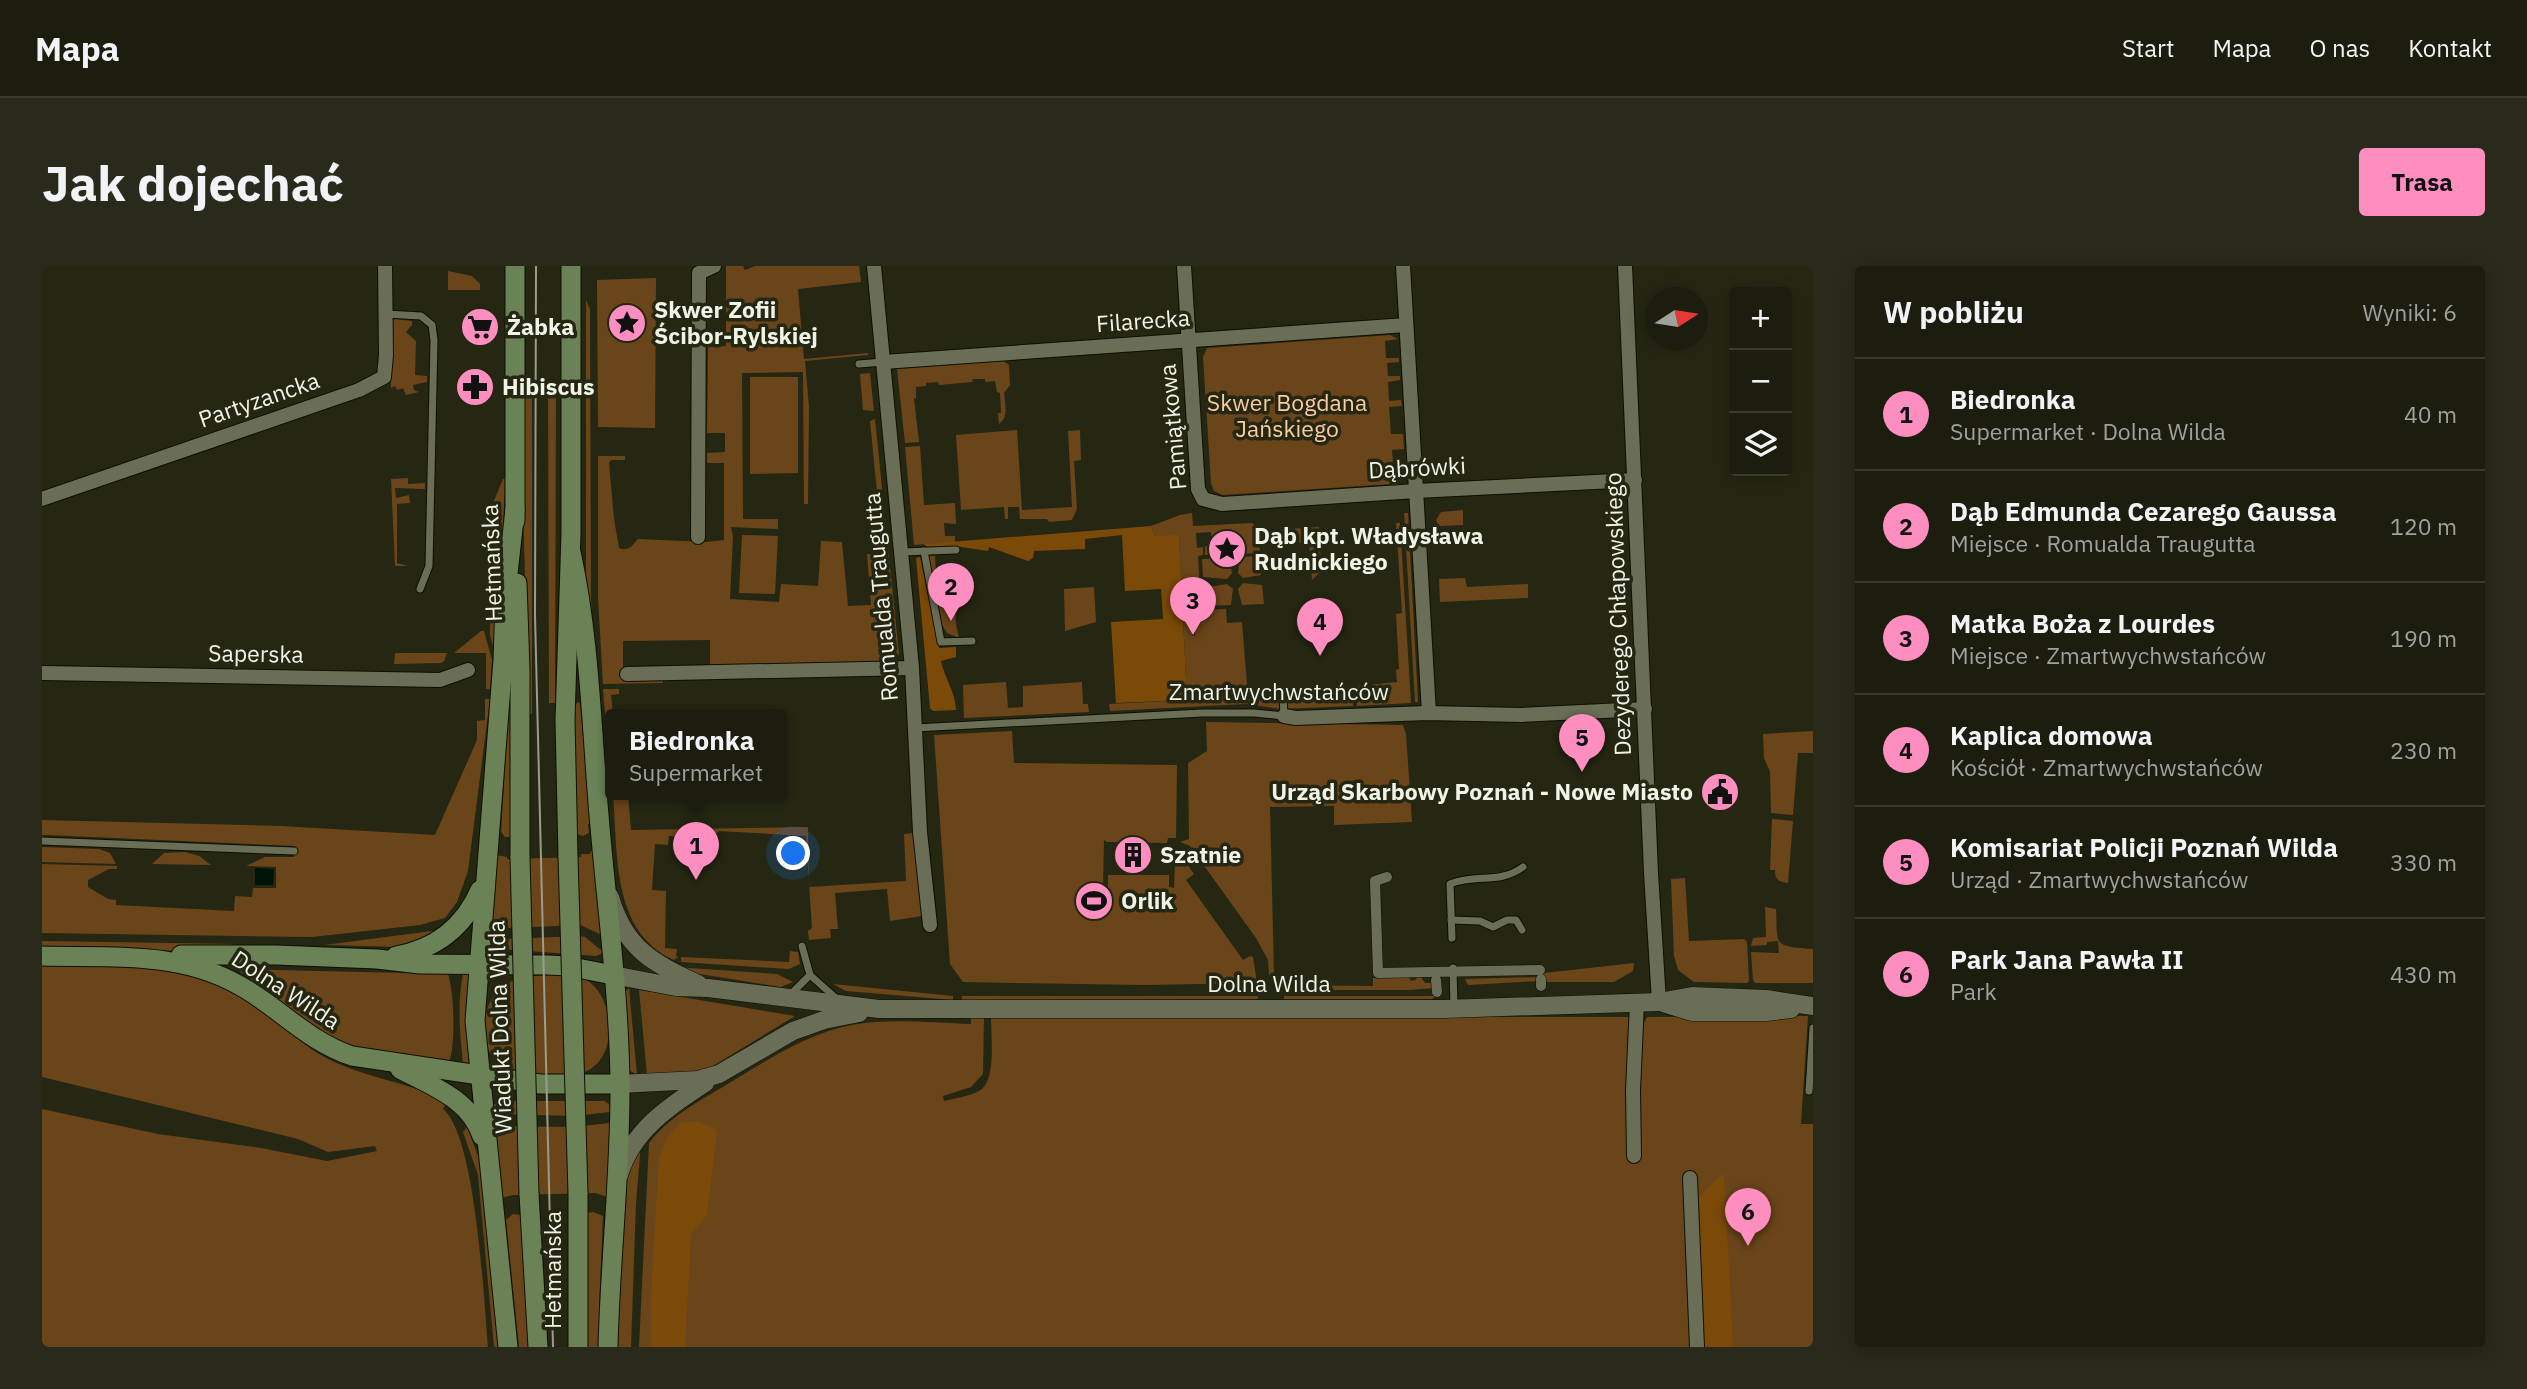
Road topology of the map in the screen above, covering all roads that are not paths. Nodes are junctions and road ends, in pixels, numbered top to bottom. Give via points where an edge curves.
1 (385, 266) edge
2 (515, 266) edge
3 (570, 266) edge
4 (583, 266) edge
5 (714, 266) edge
6 (874, 266) edge
7 (1184, 266) edge
8 (1403, 266) edge
9 (1625, 266) edge
10 (571, 293) junction
11 (386, 314) junction
12 (1406, 325) junction
13 (1188, 340) junction
14 (883, 362) junction
15 (859, 364) dead end
16 (1635, 480) junction
17 (1416, 491) junction
18 (42, 499) edge
19 (1203, 499) joint
20 (515, 509) junction
21 (698, 537) dead end
22 (956, 550) dead end
23 (924, 551) junction
24 (570, 552) junction
25 (901, 552) junction
26 (420, 589) dead end
27 (972, 641) dead end
28 (912, 668) junction
29 (468, 670) dead end
30 (42, 673) edge
31 (627, 674) dead end
32 (1283, 695) dead end
33 (1645, 709) junction
34 (1429, 713) junction
35 (1284, 716) junction
36 (915, 728) junction
37 (42, 841) edge
38 (294, 851) dead end
39 (520, 858) joint
40 (1523, 867) dead end
41 (1387, 877) dead end
42 (485, 879) junction
43 (605, 880) junction
44 (1451, 920) junction
45 (930, 925) dead end
46 (1522, 930) dead end
47 (1452, 938) dead end
48 (802, 946) dead end
49 (42, 957) edge
50 (149, 959) junction
51 (377, 959) junction
52 (479, 965) junction
53 (1453, 968) dead end
54 (613, 975) junction
55 (810, 975) junction
56 (1541, 979) dead end
57 (1436, 981) dead end
58 (708, 988) junction
59 (1437, 992) dead end
60 (786, 999) junction
61 (1659, 1002) junction
62 (1637, 1003) junction
63 (844, 1005) junction
64 (1813, 1007) edge
65 (1454, 1008) junction
66 (879, 1009) junction
67 (1813, 1028) edge
68 (387, 1062) junction
69 (719, 1074) junction
70 (480, 1076) junction
71 (620, 1084) junction
72 (1809, 1091) dead end
73 (1634, 1156) dead end
74 (489, 1160) junction
75 (1690, 1178) dead end
76 (616, 1189) junction
77 (529, 1194) joint
78 (508, 1347) edge
79 (538, 1347) edge
80 (578, 1347) edge
81 (608, 1347) edge
82 (1697, 1347) edge

1 - 11 street, Partyzancka
2 - 20 main road, Hetmańska
3 - 10 main road
4 - 10 street
5 - 21 street via 699,273
6 - 14 street, Romualda Traugutta
7 - 13 street, Pamiątkowa
8 - 12 street
9 - 16 street, Dezyderego Chłapowskiego
10 - 24 main road
11 - 18 street, Partyzancka via 384,377 359,390
11 - 26 lane via 421,316 433,332 429,566
12 - 13 street, Filarecka
12 - 17 street
13 - 14 street, Filarecka
13 - 19 street, Pamiątkowa via 1198,489
14 - 15 lane
14 - 25 street, Romualda Traugutta
16 - 17 street, Dąbrówki
16 - 33 street, Dezyderego Chłapowskiego
17 - 19 street, Dąbrówki via 1223,504
17 - 34 street
20 - 39 main road, Hetmańska
20 - 42 main road
22 - 23 lane
23 - 25 lane
23 - 27 lane via 941,642
24 - 43 main road via 592,704
24 - 80 main road, Hetmańska, bridge via 565,696
25 - 28 street, Romualda Traugutta
28 - 31 street
28 - 36 street, Romualda Traugutta
29 - 30 street, Saperska via 440,680
32 - 35 lane
33 - 34 street, Zmartwychwstańców via 1521,715
33 - 61 street, Dezyderego Chłapowskiego
34 - 35 street, Zmartwychwstańców
35 - 36 lane, Zmartwychwstańców via 1202,713
36 - 45 street, Romualda Traugutta
37 - 38 lane
39 - 77 main road, Wiadukt Dolna Wilda, bridge
40 - 44 lane via 1501,878 1450,884
41 - 56 street via 1375,881 1378,973
42 - 51 main road via 466,915 445,937 415,952
42 - 52 main road
43 - 54 main road
43 - 58 street via 617,916 637,948 661,967
44 - 46 lane via 1480,921 1493,927 1512,918
44 - 47 lane
48 - 55 lane
49 - 50 main road, Dolna Wilda
50 - 51 main road, Dolna Wilda via 221,954
50 - 68 main road, Dolna Wilda via 206,969 249,990 327,1047
51 - 52 main road, Dolna Wilda
52 - 54 main road, Dolna Wilda via 567,966
52 - 70 main road via 475,1028
53 - 65 lane
54 - 58 street, Dolna Wilda
54 - 71 main road
55 - 60 lane
55 - 63 lane
57 - 59 street
58 - 60 street, Dolna Wilda
60 - 63 street, Dolna Wilda
61 - 62 street, Dolna Wilda
61 - 64 street, Dolna Wilda via 1700,996
62 - 65 street, Dolna Wilda
62 - 73 street
63 - 66 street, Dolna Wilda
65 - 66 street, Dolna Wilda
66 - 69 street, Dolna Wilda via 793,1031
67 - 72 lane
68 - 70 main road, Dolna Wilda
68 - 74 main road via 464,1106 480,1130
69 - 71 street, Dolna Wilda via 690,1082
69 - 76 street via 649,1124 627,1155
70 - 71 main road, Dolna Wilda via 540,1084
70 - 74 main road
71 - 76 main road
74 - 78 main road
75 - 82 street
76 - 81 main road
77 - 79 main road, Hetmańska

